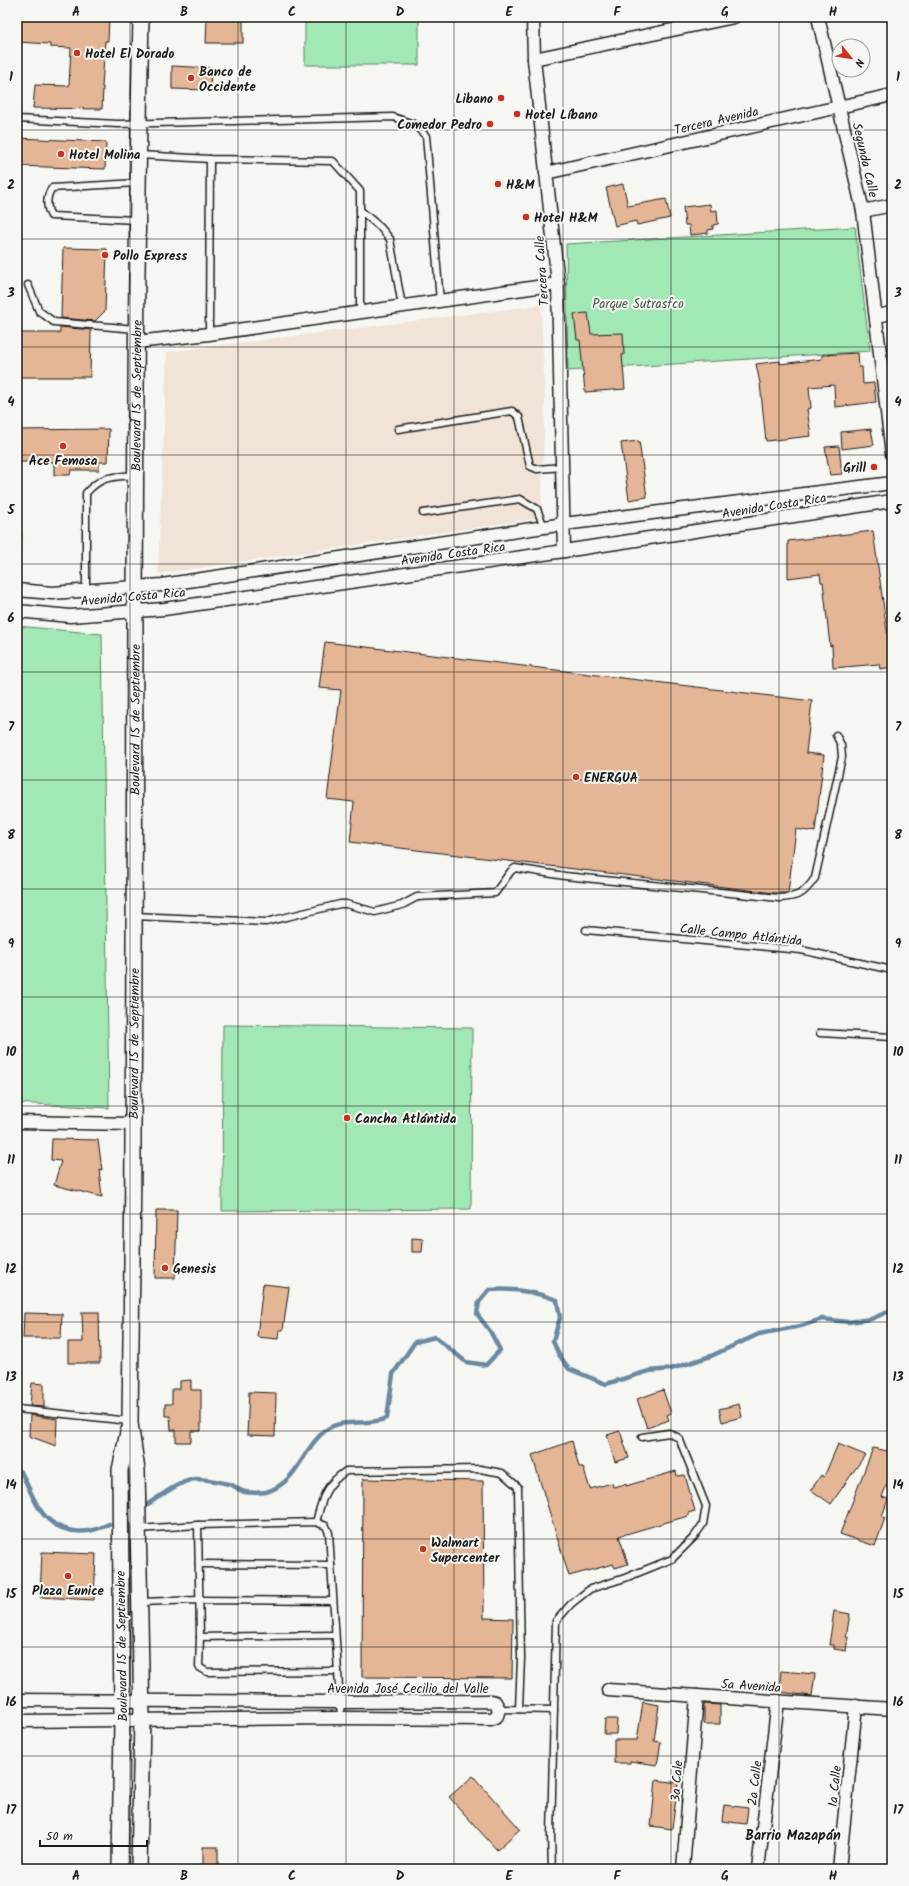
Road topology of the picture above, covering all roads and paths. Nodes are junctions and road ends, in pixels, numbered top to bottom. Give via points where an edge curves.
1 (140, 17) edge
2 (532, 17) edge
3 (734, 17) edge
4 (818, 17) edge
5 (534, 59) junction
6 (892, 95) edge
7 (840, 106) junction
8 (17, 119) edge
9 (138, 124) junction
10 (137, 154) junction
11 (210, 159) junction
12 (546, 173) junction
13 (137, 183) junction
14 (892, 205) edge
15 (360, 210) junction
16 (864, 211) junction
17 (137, 220) junction
18 (558, 284) junction
19 (28, 285) dead end
20 (440, 301) junction
21 (402, 306) junction
22 (360, 313) junction
23 (892, 313) edge
24 (877, 316) junction
25 (209, 334) junction
26 (136, 336) junction
27 (398, 430) dead end
28 (892, 454) edge
29 (563, 467) junction
30 (136, 475) junction
31 (892, 483) edge
32 (892, 501) edge
33 (423, 513) dead end
34 (564, 524) junction
35 (544, 527) junction
36 (564, 551) junction
37 (135, 587) junction
38 (17, 590) edge
39 (86, 591) junction
40 (17, 611) edge
41 (135, 611) junction
42 (836, 735) dead end
43 (133, 916) junction
44 (586, 930) dead end
45 (892, 970) edge
46 (820, 1033) dead end
47 (892, 1037) edge
48 (17, 1122) edge
49 (133, 1124) junction
50 (17, 1409) edge
51 (130, 1422) junction
52 (642, 1437) dead end
53 (120, 1470) junction
54 (137, 1470) junction
55 (316, 1522) junction
56 (198, 1525) junction
57 (138, 1529) junction
58 (199, 1564) junction
59 (331, 1565) junction
60 (200, 1600) junction
61 (333, 1601) junction
62 (139, 1602) junction
63 (335, 1635) junction
64 (200, 1636) junction
65 (338, 1671) junction
66 (608, 1690) dead end
67 (697, 1696) junction
68 (17, 1700) edge
69 (141, 1700) junction
70 (122, 1701) junction
71 (778, 1701) junction
72 (340, 1702) junction
73 (856, 1706) junction
74 (498, 1709) junction
75 (519, 1709) junction
76 (892, 1709) edge
77 (554, 1710) junction
78 (341, 1718) junction
79 (142, 1719) junction
80 (122, 1720) junction
81 (17, 1721) edge
82 (120, 1869) edge
83 (139, 1869) edge
84 (552, 1869) edge
85 (683, 1869) edge
86 (758, 1869) edge
87 (839, 1869) edge

1 - 9 street, Boulevard 15 de Septiembre
2 - 5 street, Tercera Calle
3 - 5 street
4 - 7 street, Segunda Calle
5 - 12 street, Tercera Calle
6 - 7 street, Tercera Avenida
7 - 12 street, Tercera Avenida
7 - 16 street, Segunda Calle
8 - 9 lane
9 - 10 street, Boulevard 15 de Septiembre
9 - 20 lane via 393,117 414,124 426,136
10 - 11 lane
10 - 13 street, Boulevard 15 de Septiembre
11 - 15 lane via 333,161 360,191
11 - 25 lane
12 - 18 street, Tercera Calle
13 - 17 street, Boulevard 15 de Septiembre
13 - 17 lane via 52,188 48,193 47,210 51,216
14 - 16 street
15 - 21 lane via 380,227 390,240
15 - 22 lane
16 - 24 street, Segunda Calle
17 - 26 street, Boulevard 15 de Septiembre
18 - 20 street
18 - 29 street, Tercera Calle
19 - 26 lane via 39,311 54,322
20 - 21 street
21 - 22 street
22 - 25 street
23 - 24 street
24 - 28 street, Segunda Calle
25 - 26 street
26 - 30 street, Boulevard 15 de Septiembre
27 - 29 lane via 512,411 520,417 530,466 537,469
29 - 34 street, Tercera Calle
30 - 37 street, Boulevard 15 de Septiembre
30 - 39 lane via 105,478 95,483 86,493
31 - 34 street, Avenida Costa Rica
32 - 36 street, Avenida Costa Rica
33 - 35 lane via 520,499 537,509
34 - 35 street, Avenida Costa Rica
34 - 36 street, Tercera Calle
35 - 37 street, Avenida Costa Rica
36 - 41 street, Avenida Costa Rica via 172,608
37 - 39 street, Avenida Costa Rica
37 - 41 street, Boulevard 15 de Septiembre
38 - 39 street, Avenida Costa Rica via 52,593
40 - 41 street, Avenida Costa Rica via 70,616
41 - 43 street, Boulevard 15 de Septiembre
42 - 43 lane via 841,745 842,757 815,878 806,891 793,898 565,876 515,868 495,893 417,897 402,905 375,912 340,904 266,922
43 - 49 street, Boulevard 15 de Septiembre
44 - 45 lane, Calle Campo Atlántida via 801,950
46 - 47 lane
48 - 49 street
49 - 51 street, Boulevard 15 de Septiembre
50 - 51 lane
51 - 53 street, Boulevard 15 de Septiembre
51 - 54 street, Boulevard 15 de Septiembre
52 - 77 lane via 669,1434 680,1438 706,1506 703,1524 694,1537 672,1558 590,1589 571,1604 556,1621
53 - 54 street via 130,1464
53 - 70 street, Boulevard 15 de Septiembre
54 - 57 street, Boulevard 15 de Septiembre
55 - 56 lane
55 - 59 lane via 326,1526 329,1533
55 - 75 lane via 332,1481 346,1471 480,1469 502,1473 518,1487 521,1658
56 - 57 lane
56 - 58 lane
57 - 62 street, Boulevard 15 de Septiembre
58 - 59 lane
58 - 60 lane
59 - 61 lane
60 - 61 lane
60 - 62 lane
60 - 64 lane
61 - 63 lane
62 - 69 street, Boulevard 15 de Septiembre
63 - 64 lane
63 - 65 lane
64 - 65 lane via 199,1667 207,1672
65 - 72 lane
66 - 67 street, 5a Avenida
67 - 71 street, 5a Avenida
67 - 85 street, 3a Cale
68 - 70 street, Avenida José Cecilio del Valle
69 - 70 street, Avenida José Cecilio del Valle
69 - 72 street, Avenida José Cecilio del Valle
69 - 79 street, Boulevard 15 de Septiembre
70 - 80 street, Boulevard 15 de Septiembre
71 - 73 street, 5a Avenida
71 - 86 street, 2a Calle
72 - 74 street, Avenida José Cecilio del Valle via 491,1701 495,1702
72 - 78 lane
73 - 76 street, 5a Avenida
73 - 87 street, 1a Calle
74 - 75 lane
74 - 78 street, Avenida José Cecilio del Valle via 497,1716 491,1719
75 - 77 lane
77 - 84 lane
78 - 79 street, Avenida José Cecilio del Valle
79 - 80 street, Avenida José Cecilio del Valle
79 - 83 street, Boulevard 15 de Septiembre
80 - 81 street, Avenida José Cecilio del Valle
80 - 82 street, Boulevard 15 de Septiembre

